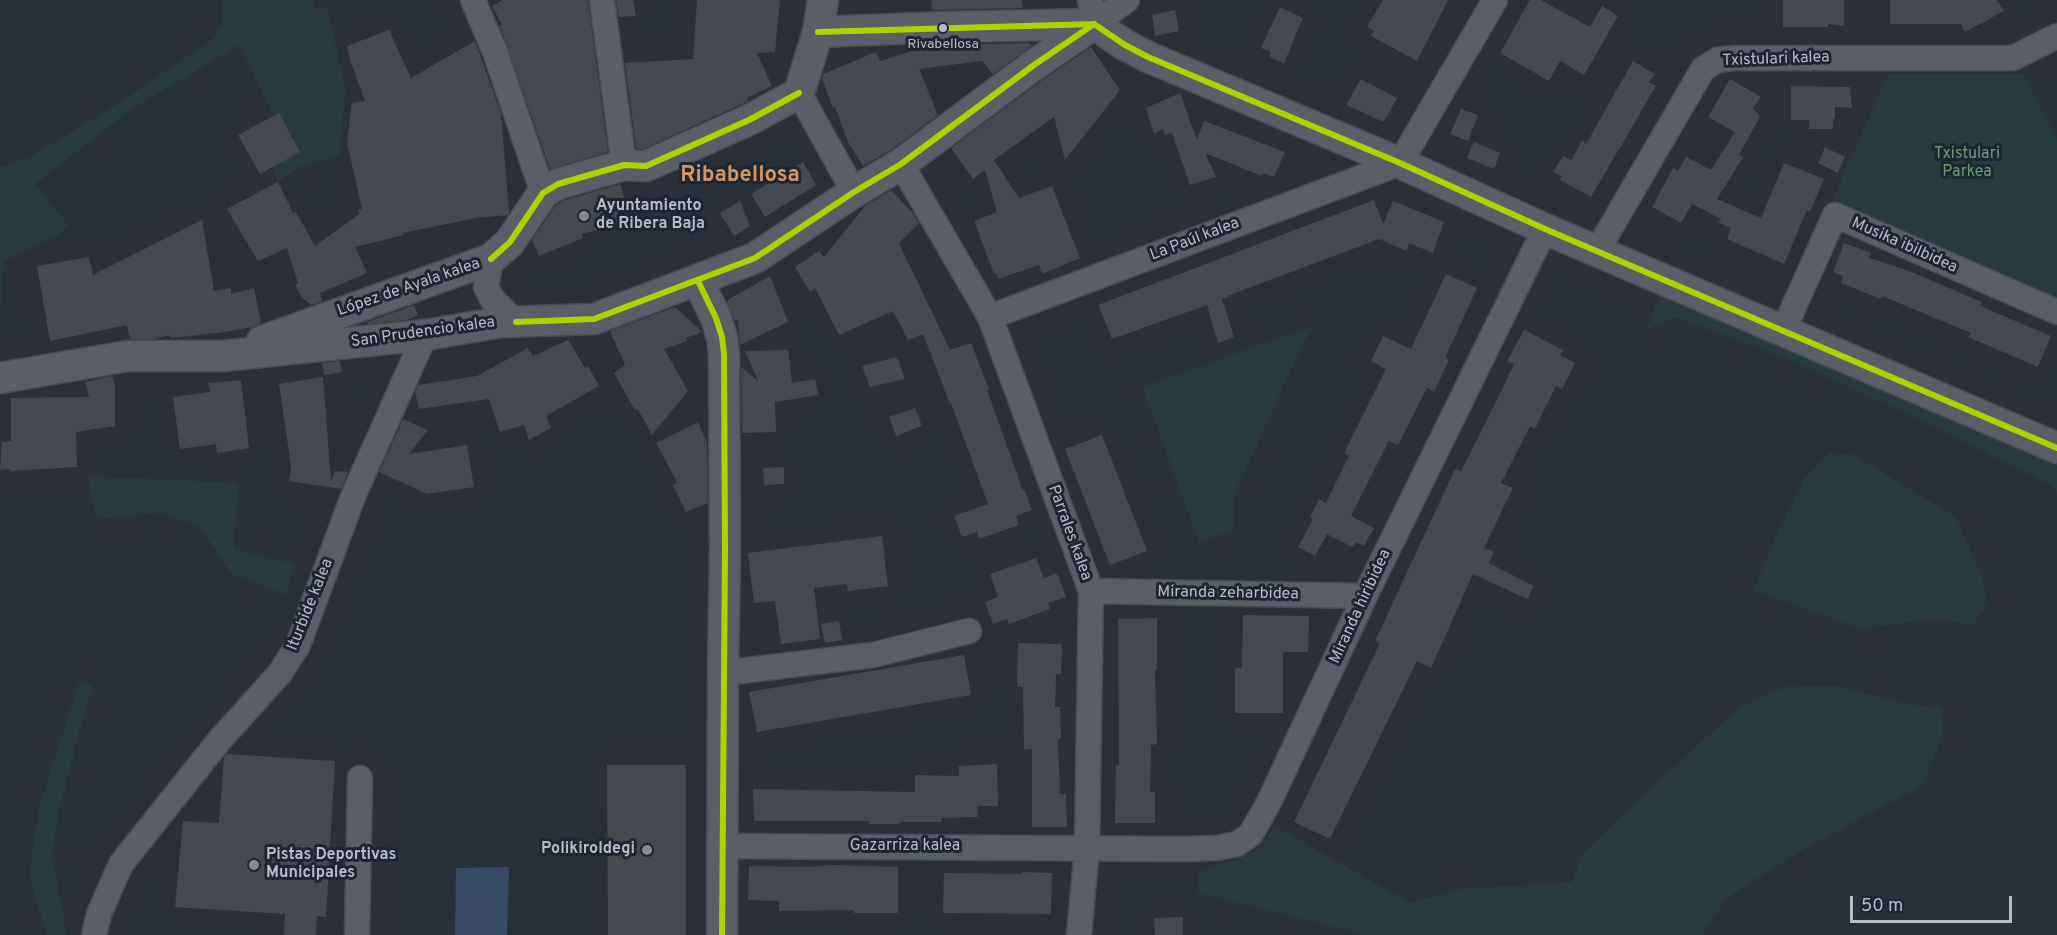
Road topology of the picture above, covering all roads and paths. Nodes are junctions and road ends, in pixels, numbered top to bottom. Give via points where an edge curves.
1 (473, 0) edge
2 (603, 0) edge
3 (823, 0) edge
4 (1127, 0) edge
5 (1495, 0) edge
6 (1092, 12) edge
7 (818, 32) junction
8 (2057, 36) edge
9 (800, 93) junction
10 (1400, 163) junction
11 (901, 164) junction
12 (624, 165) junction
13 (854, 192) junction
14 (543, 193) junction
15 (1545, 229) junction
16 (1597, 251) junction
17 (491, 259) junction
18 (698, 281) junction
19 (2057, 312) edge
20 (990, 317) junction
21 (516, 322) junction
22 (1783, 331) junction
23 (425, 335) junction
24 (223, 356) junction
25 (0, 378) edge
26 (2057, 448) edge
27 (1091, 591) junction
28 (1365, 596) junction
29 (969, 631) dead end
30 (723, 673) junction
31 (360, 778) dead end
32 (723, 846) junction
33 (1087, 848) junction
34 (94, 935) edge
35 (357, 935) edge
36 (722, 935) edge
37 (1079, 935) edge

1 - 14 street
2 - 12 street
3 - 7 street
4 - 6 street
5 - 10 street
6 - 7 street via 945,27
6 - 10 street via 1148,57
6 - 11 street, San Prudencio kalea via 1034,65
7 - 9 street
8 - 16 street, Txistulari kalea via 2013,58 1717,60 1703,69
9 - 12 street, López de Ayala kalea via 646,166
9 - 13 street
10 - 15 street
10 - 20 street, La Paúl kalea
11 - 13 street, San Prudencio kalea
11 - 20 street, Parrales kalea
12 - 14 street, López de Ayala kalea via 558,183
13 - 18 street, San Prudencio kalea via 755,258
14 - 17 street, López de Ayala kalea via 510,242
15 - 16 street
15 - 28 street, Miranda hiribidea
16 - 22 street
17 - 21 street via 486,286 492,299
17 - 24 street, López de Ayala kalea
18 - 21 street, San Prudencio kalea via 594,319
18 - 30 street via 716,318 724,354
19 - 22 street, Musika ibilbidea via 1835,215
20 - 27 street, Parrales kalea
21 - 23 street, San Prudencio kalea
22 - 26 street
23 - 24 street, San Prudencio kalea
23 - 34 street, Iturbide kalea via 354,494 298,645 280,673 218,742 121,864
24 - 25 street, San Prudencio kalea via 128,356
27 - 28 street, Miranda zeharbidea
27 - 33 street, Parrales kalea
28 - 33 street, Miranda hiribidea via 1251,834 1238,844 1217,848
29 - 30 street via 873,655
30 - 32 street
31 - 35 street
32 - 33 street, Gazarriza kalea
32 - 36 street
33 - 37 street, Parrales kalea

